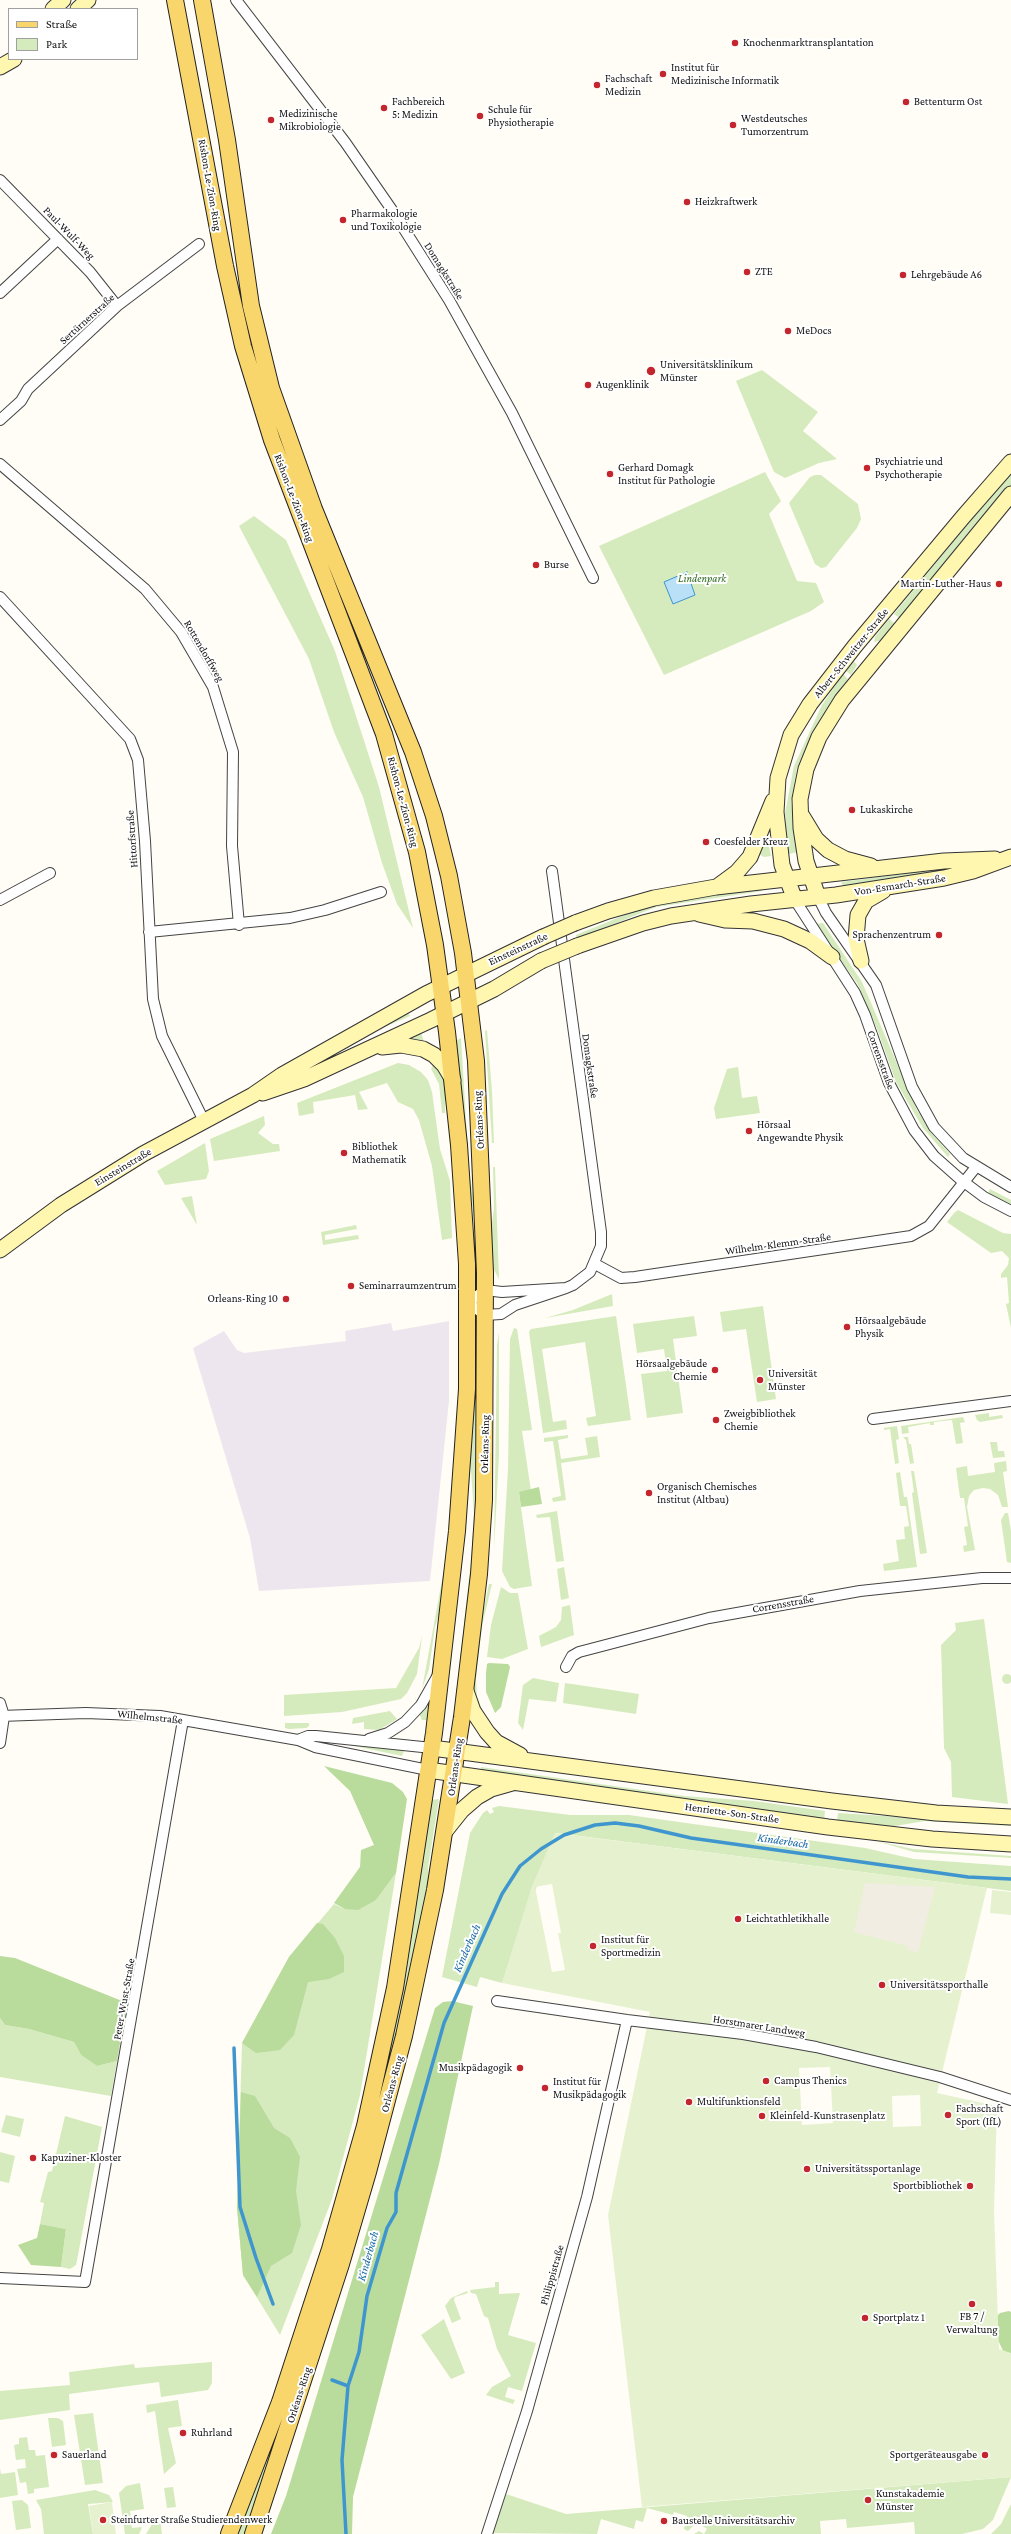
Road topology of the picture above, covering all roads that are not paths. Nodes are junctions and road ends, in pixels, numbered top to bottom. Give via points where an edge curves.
1 (63, 0) edge
2 (88, 0) edge
3 (175, 0) edge
4 (202, 0) edge
5 (236, 0) edge
6 (54, 8) edge
7 (79, 8) edge
8 (8, 51) edge
9 (12, 60) edge
10 (0, 63) edge
11 (0, 67) edge
12 (0, 180) edge
13 (58, 239) junction
14 (199, 244) dead end
15 (0, 292) edge
16 (117, 306) junction
17 (0, 420) edge
18 (1011, 462) edge
19 (0, 464) edge
20 (1011, 494) edge
21 (593, 578) dead end
22 (0, 597) edge
23 (855, 646) junction
24 (875, 660) junction
25 (776, 797) junction
26 (800, 812) junction
27 (1007, 858) edge
28 (880, 868) junction
29 (552, 871) dead end
30 (50, 873) dead end
31 (809, 876) junction
32 (786, 879) junction
33 (892, 886) junction
34 (716, 887) junction
35 (381, 892) dead end
36 (818, 897) junction
37 (0, 900) edge
38 (795, 900) junction
39 (692, 912) junction
40 (239, 925) junction
41 (149, 932) junction
42 (832, 957) junction
43 (861, 961) junction
44 (466, 974) junction
45 (441, 987) junction
46 (470, 1002) junction
47 (445, 1013) junction
48 (360, 1052) junction
49 (453, 1081) junction
50 (252, 1095) junction
51 (204, 1120) junction
52 (976, 1168) junction
53 (964, 1182) junction
54 (1011, 1187) edge
55 (1011, 1211) edge
56 (0, 1250) edge
57 (595, 1264) junction
58 (566, 1288) junction
59 (485, 1290) junction
60 (468, 1303) junction
61 (493, 1315) junction
62 (1011, 1401) edge
63 (873, 1419) dead end
64 (1011, 1578) edge
65 (442, 1666) junction
66 (566, 1667) dead end
67 (466, 1691) junction
68 (0, 1703) edge
69 (2, 1716) edge
70 (183, 1720) junction
71 (298, 1740) junction
72 (365, 1741) junction
73 (0, 1743) edge
74 (432, 1748) junction
75 (458, 1750) junction
76 (529, 1760) junction
77 (428, 1770) junction
78 (454, 1774) junction
79 (516, 1782) junction
80 (1011, 1817) edge
81 (446, 1830) junction
82 (1011, 1844) edge
83 (497, 2001) dead end
84 (627, 2020) junction
85 (1011, 2100) edge
86 (0, 2278) edge
87 (229, 2534) edge
88 (253, 2534) edge
89 (487, 2534) edge

1 - 6 main road
2 - 7 main road
3 - 45 main road, Rishon-Le-Zion-Ring via 224,260 243,346 274,446 359,663 394,767 420,867
4 - 44 main road, Rishon-Le-Zion-Ring via 227,140 251,306 262,358 311,502 424,782 449,876
5 - 21 street, Domagkstraße via 345,142 392,210 444,293 512,413
8 - 10 main road
9 - 11 main road
12 - 13 street, Paul-Wulf-Weg
13 - 15 street
13 - 16 street, Paul-Wulf-Weg via 90,272
14 - 16 street, Sertürnerstraße
16 - 17 street, Sertürnerstraße via 28,389 21,401
18 - 23 main road, Albert-Schweitzer-Straße
19 - 40 street, Rottendorffweg via 145,589 182,632 213,687 233,752 232,846
20 - 24 main road, Albert-Schweitzer-Straße
22 - 41 street, Hittorfstraße via 130,739 138,760
23 - 24 main road
23 - 25 main road, Albert-Schweitzer-Straße via 799,720 782,760
24 - 26 main road, Albert-Schweitzer-Straße via 842,700 819,737 804,777
25 - 32 main road, Albert-Schweitzer-Straße via 776,825
25 - 34 main road via 750,857 737,872
26 - 28 main road via 814,836 828,850 853,862
26 - 31 main road, Albert-Schweitzer-Straße
27 - 28 main road, Von-Esmarch-Straße
27 - 33 main road, Von-Esmarch-Straße via 973,871
28 - 31 main road, Von-Esmarch-Straße
29 - 57 street, Domagkstraße via 601,1232 601,1246
30 - 37 street
31 - 32 main road, Einsteinstraße
31 - 36 main road, Albert-Schweitzer-Straße
32 - 34 main road, Einsteinstraße
32 - 38 main road, Corrensstraße
33 - 36 main road, Von-Esmarch-Straße
33 - 43 main road via 870,897 861,908 856,934
34 - 44 main road, Einsteinstraße, bridge via 654,898 608,911 574,923
35 - 40 street via 325,910
36 - 38 main road, Von-Esmarch-Straße
36 - 43 street, Corrensstraße via 826,913
38 - 39 main road, Einsteinstraße
38 - 42 street, Corrensstraße
39 - 42 main road via 725,920 753,921 784,929 810,941
39 - 46 main road, Einsteinstraße, bridge via 642,923 577,946 540,961
40 - 41 street
41 - 51 street, Hittorfstraße via 153,1000 162,1036
42 - 53 street, Corrensstraße via 866,1015 884,1071 907,1120 934,1156
43 - 52 street, Corrensstraße via 884,1005 920,1104 942,1137
44 - 45 main road, Einsteinstraße
44 - 46 main road, Orléans-Ring
45 - 47 main road, Orléans-Ring
45 - 50 main road, Einsteinstraße via 282,1075
46 - 47 main road, Einsteinstraße
46 - 59 main road, Orléans-Ring via 478,1094
47 - 48 main road, Einsteinstraße
47 - 49 main road, Orléans-Ring
48 - 49 main road via 391,1046 418,1047 439,1060
48 - 50 main road, Einsteinstraße via 304,1079
49 - 60 main road, Orléans-Ring via 466,1242
50 - 51 main road, Einsteinstraße
51 - 56 main road, Einsteinstraße via 103,1178
52 - 53 street, Wilhelm-Klemm-Straße
52 - 54 street, Corrensstraße
53 - 55 street, Corrensstraße via 984,1197
53 - 57 street, Wilhelm-Klemm-Straße via 929,1226 911,1236 635,1277 621,1278
57 - 58 street via 580,1281
58 - 59 street via 502,1292
58 - 61 street
59 - 60 street
59 - 61 main road, Orléans-Ring
60 - 61 street
60 - 65 main road, Orléans-Ring via 462,1479
61 - 67 main road, Orléans-Ring via 479,1574
62 - 63 street
64 - 66 street, Corrensstraße via 982,1578 860,1591 709,1618 579,1652 572,1656
65 - 72 street, Wilhelmstraße via 425,1698 405,1722 388,1733
65 - 74 main road, Orléans-Ring
67 - 75 main road, Orléans-Ring
67 - 76 main road via 477,1718 491,1737
68 - 69 street
69 - 70 street, Wilhelmstraße via 113,1714
69 - 73 street
70 - 71 street, Wilhelmstraße
70 - 86 street, Peter-Wust-Straße via 85,2282
71 - 72 street, Wilhelmstraße via 308,1736
71 - 77 street, Wilhelmstraße via 315,1747
72 - 74 street, Wilhelmstraße
74 - 75 main road
74 - 77 main road, Orléans-Ring
75 - 76 main road
75 - 78 main road, Orléans-Ring
76 - 80 main road via 832,1801 936,1813
77 - 78 main road, Wilhelmstraße
77 - 87 main road, Orléans-Ring via 396,1988 365,2126 309,2315 268,2436
78 - 79 main road, Henriette-Son-Straße
78 - 81 main road, Orléans-Ring
79 - 81 main road via 491,1789 477,1797 462,1810
79 - 82 main road, Henriette-Son-Straße via 836,1828 932,1839
81 - 88 main road, Orléans-Ring via 422,1958 381,2125 341,2264
83 - 84 street, Horstmarer Landweg
84 - 85 street, Horstmarer Landweg via 743,2034 816,2047 940,2077
84 - 89 street, Philippistraße via 587,2197 527,2411

